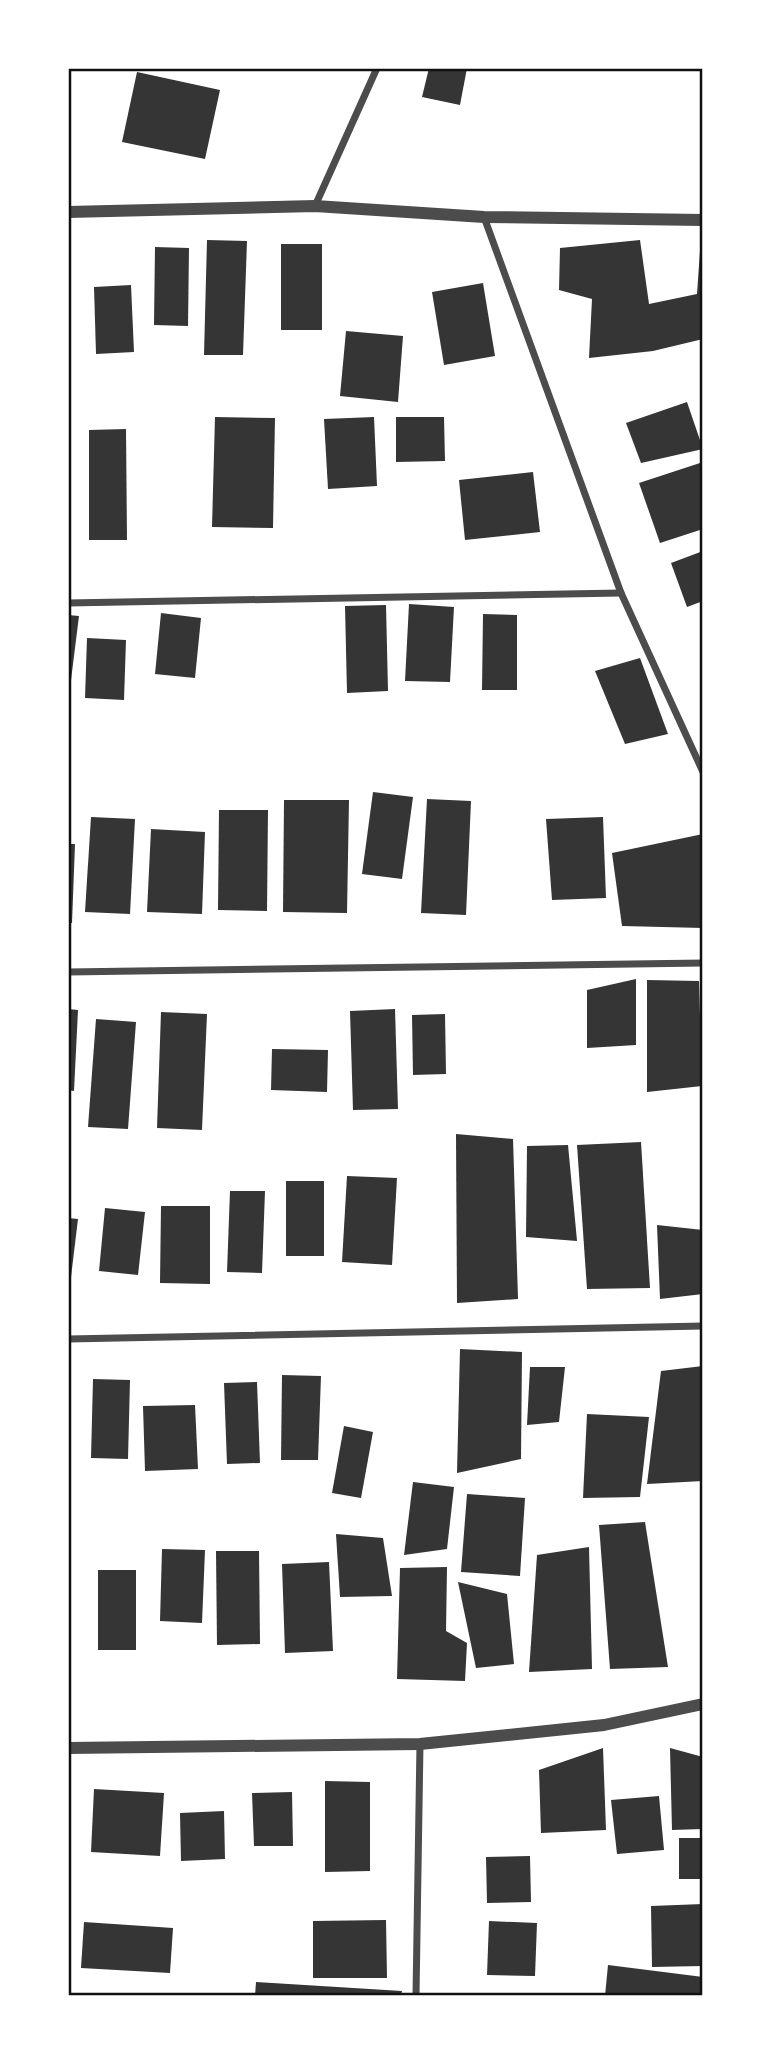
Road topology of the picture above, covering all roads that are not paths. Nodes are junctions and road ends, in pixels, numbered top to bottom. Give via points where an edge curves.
1 (377, 68) edge
2 (315, 206) junction
3 (68, 212) edge
4 (484, 217) junction
5 (703, 220) edge
6 (621, 593) junction
7 (68, 603) edge
8 (703, 772) edge
9 (703, 963) edge
10 (68, 972) edge
11 (703, 1326) edge
12 (68, 1339) edge
13 (703, 1704) edge
14 (420, 1744) junction
15 (68, 1748) edge
16 (416, 1996) edge

1 - 2 street
2 - 3 street
2 - 4 street
4 - 5 street
4 - 6 street
6 - 7 street
6 - 8 street
9 - 10 street
11 - 12 street
13 - 14 street via 604,1726
14 - 15 street
14 - 16 street

